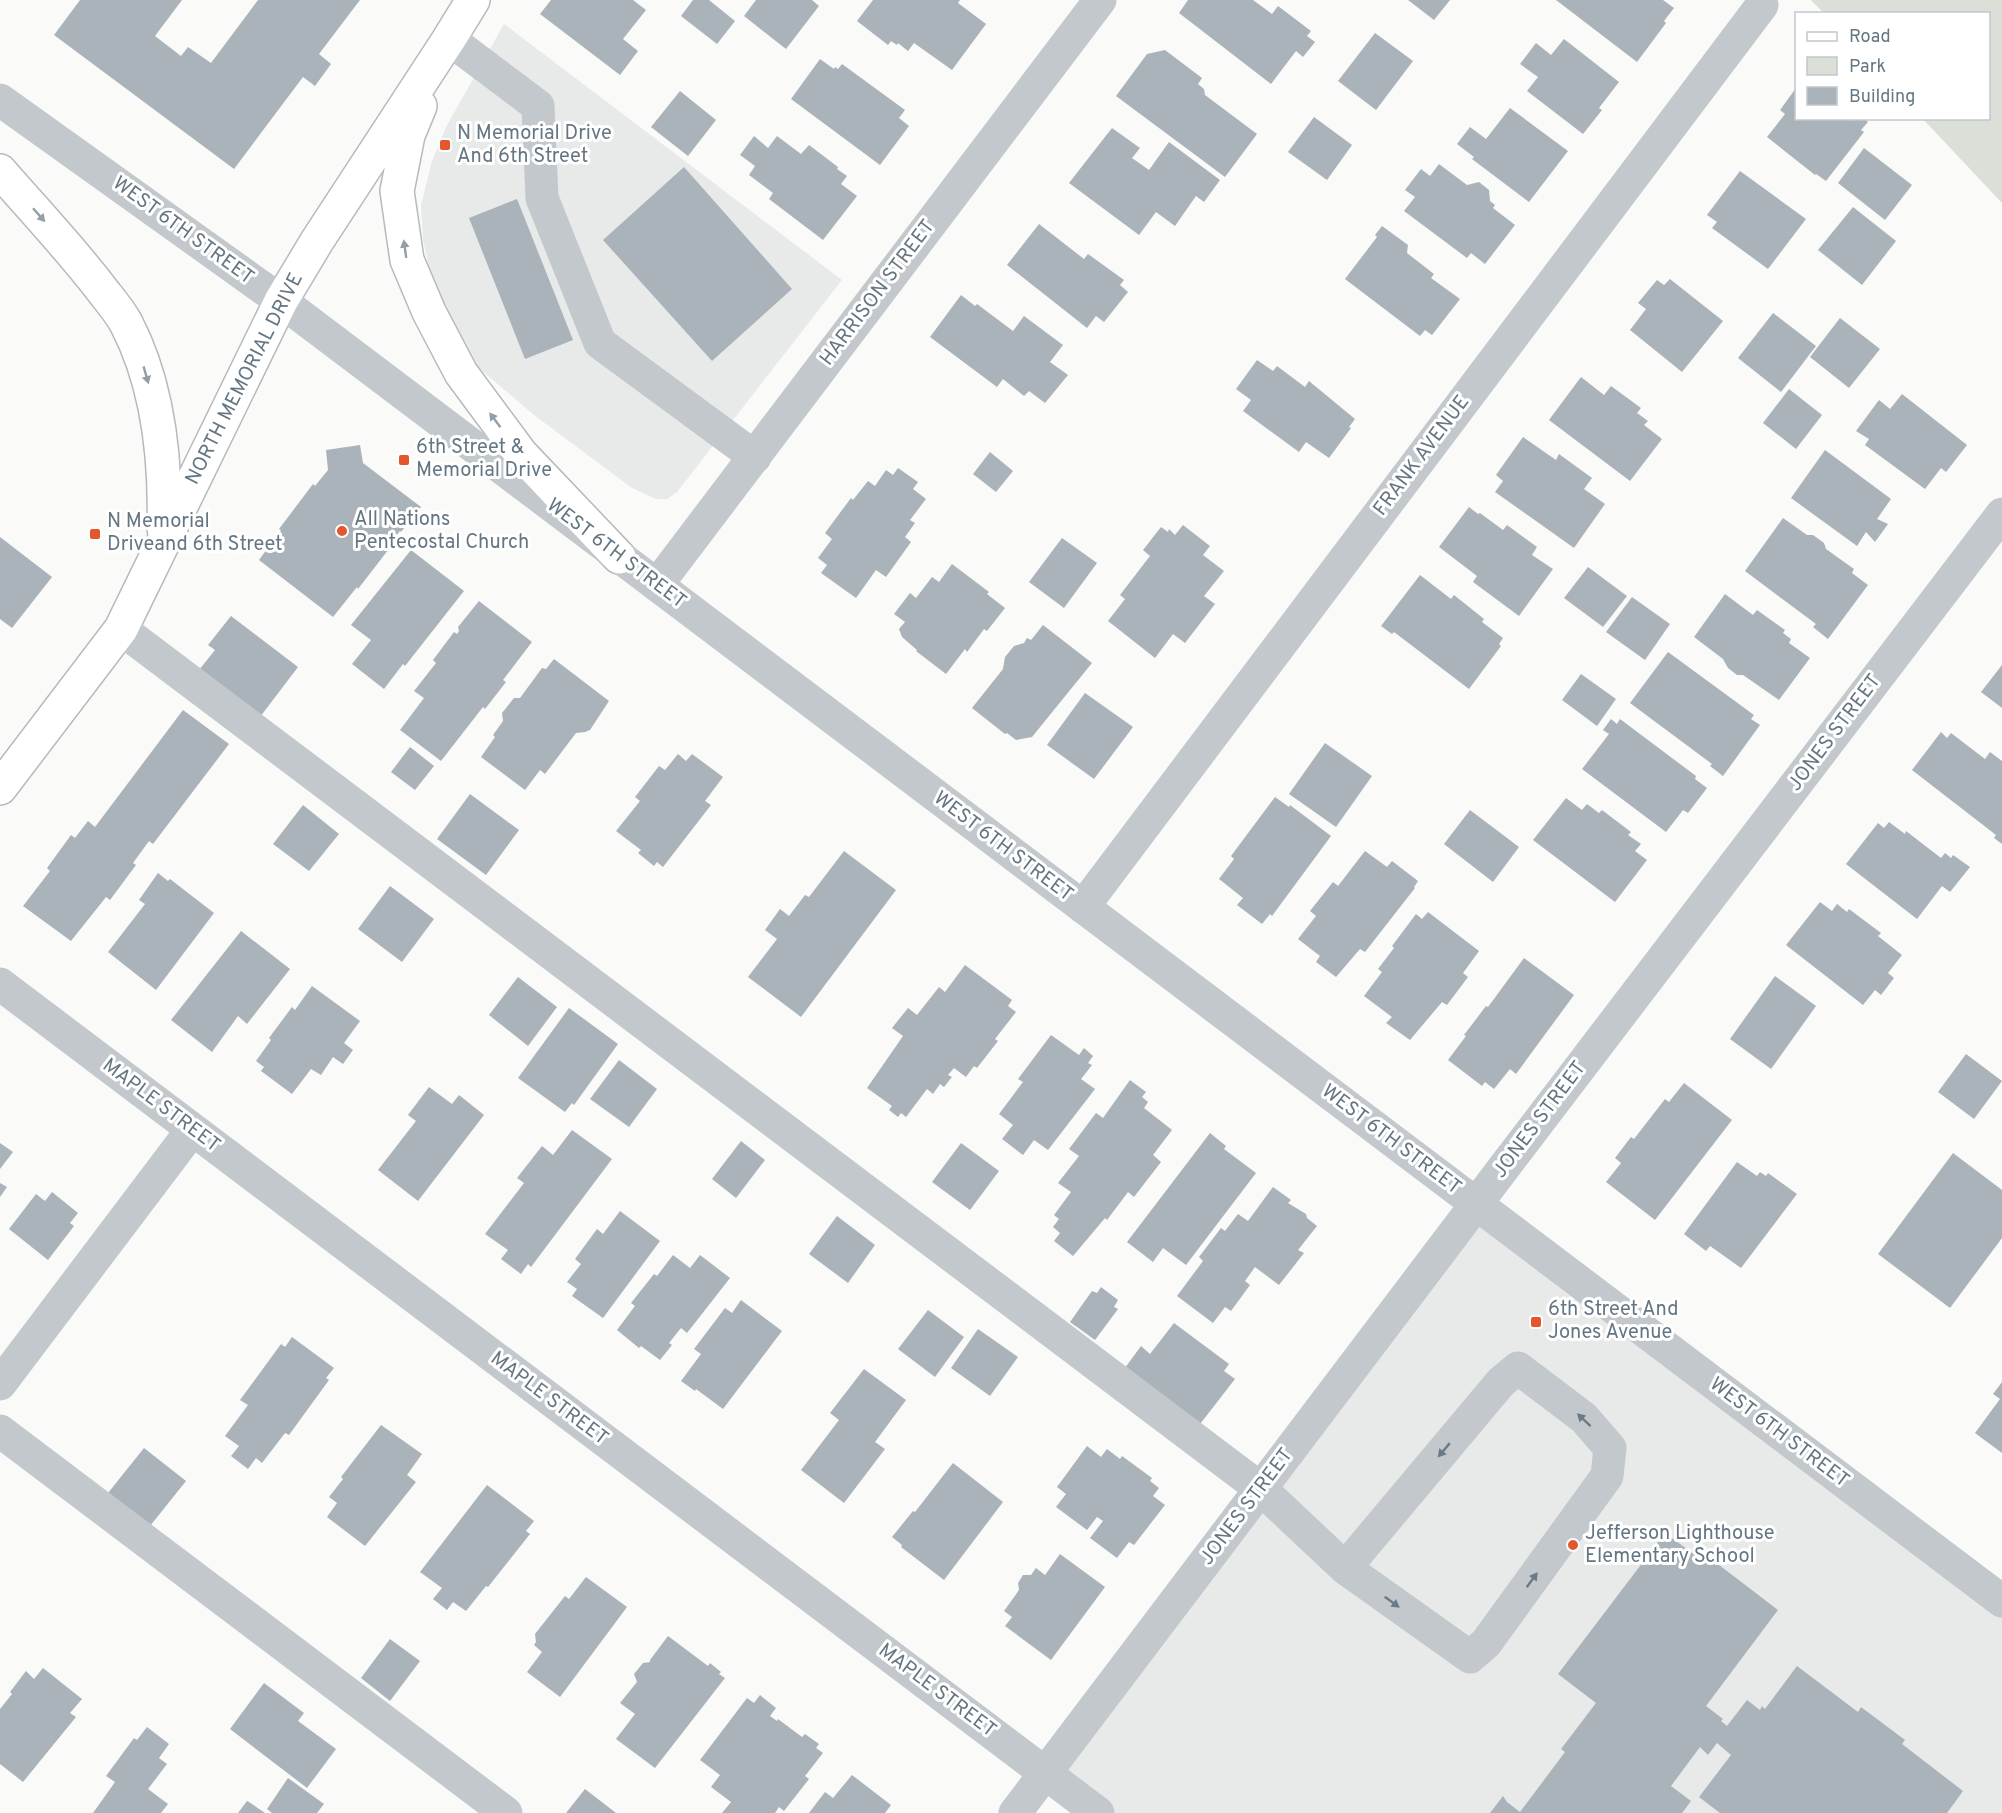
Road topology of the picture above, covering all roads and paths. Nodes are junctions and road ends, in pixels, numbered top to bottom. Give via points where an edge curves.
1 (473, 0) edge
2 (1100, 0) edge
3 (1762, 5) dead end
4 (449, 39) junction
5 (0, 100) edge
6 (0, 171) edge
7 (281, 301) junction
8 (755, 457) junction
9 (2002, 514) edge
10 (163, 541) junction
11 (619, 557) junction
12 (657, 585) junction
13 (121, 629) junction
14 (0, 788) edge
15 (1083, 907) junction
16 (0, 984) edge
17 (192, 1130) junction
18 (1476, 1204) junction
19 (0, 1384) edge
20 (0, 1431) edge
21 (1261, 1489) junction
22 (1345, 1568) junction
23 (2002, 1601) edge
24 (1045, 1773) junction
25 (506, 1813) edge
26 (1015, 1813) edge
27 (1098, 1813) edge

1 - 4 main road, NORTH MEMORIAL DRIVE
2 - 8 street, HARRISON STREET
3 - 15 street, FRANK AVENUE
4 - 7 main road, NORTH MEMORIAL DRIVE
4 - 8 street via 538,106 542,198 600,343
11 -> 4 main road via 521,454 461,374 407,260 397,191 408,135
5 - 7 street, WEST 6TH STREET
6 -> 10 main road via 125,321 139,352 163,454
7 - 10 main road, NORTH MEMORIAL DRIVE
7 - 11 street, WEST 6TH STREET
8 - 12 street, HARRISON STREET
9 - 18 street, JONES STREET
10 - 13 main road, NORTH MEMORIAL DRIVE
11 - 12 street, WEST 6TH STREET
12 - 15 street, WEST 6TH STREET
13 - 14 main road, NORTH MEMORIAL DRIVE
13 - 21 street
15 - 18 street, WEST 6TH STREET
16 - 17 street, MAPLE STREET
17 - 19 street
17 - 24 street, MAPLE STREET
18 - 21 street, JONES STREET
18 - 23 street, WEST 6TH STREET
20 - 25 street
21 - 22 street
21 - 24 street, JONES STREET
22 -> 22 street via 1470,1657 1486,1643 1607,1476 1610,1448 1584,1418 1518,1368 1501,1382
24 - 26 street, JONES STREET
24 - 27 street, MAPLE STREET

